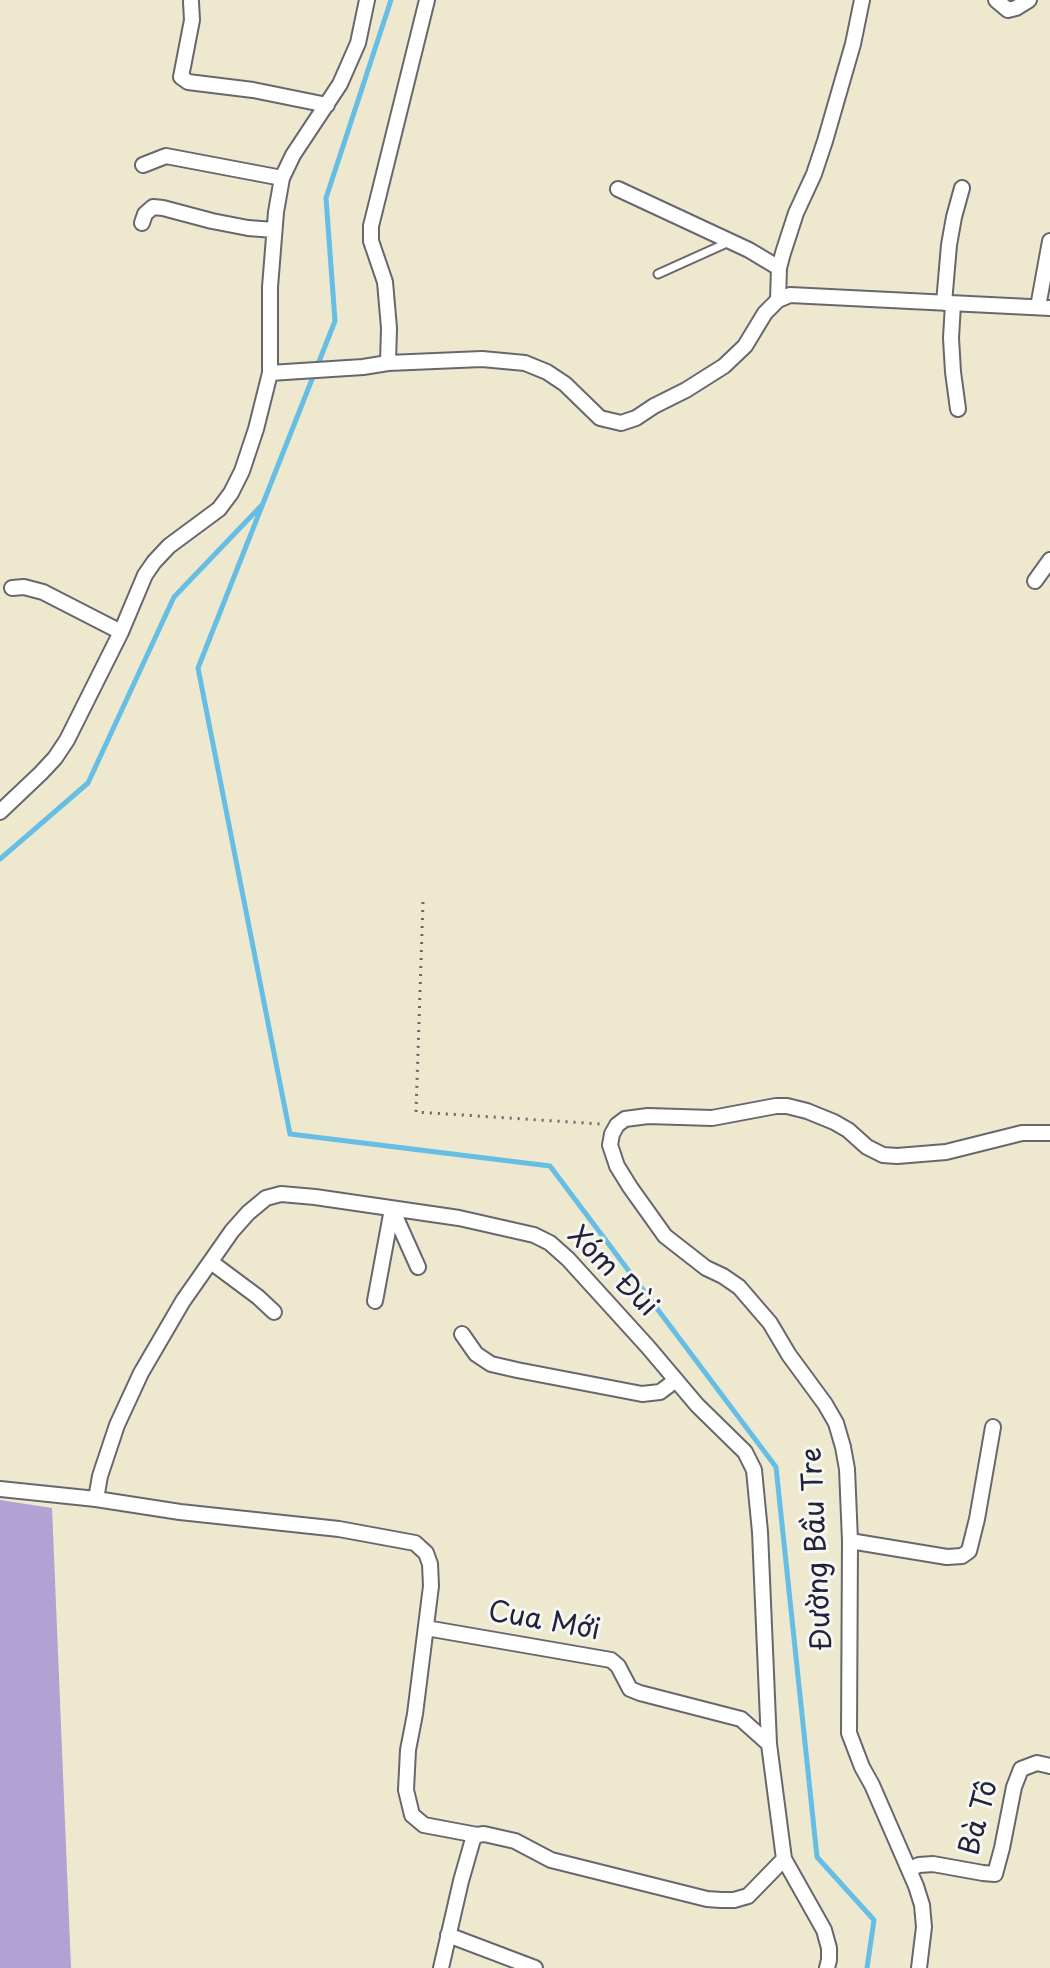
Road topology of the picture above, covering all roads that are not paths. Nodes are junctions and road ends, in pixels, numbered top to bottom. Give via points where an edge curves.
1 (367, 0) edge
2 (427, 0) edge
3 (862, 0) edge
4 (996, 0) edge
5 (1029, 0) edge
6 (191, 2) dead end
7 (327, 105) junction
8 (143, 165) dead end
9 (282, 178) junction
10 (962, 188) dead end
11 (618, 189) dead end
12 (142, 223) dead end
13 (274, 230) junction
14 (731, 241) junction
15 (1050, 241) edge
16 (779, 268) junction
17 (658, 274) dead end
18 (778, 300) junction
19 (949, 303) junction
20 (1044, 308) edge
21 (388, 363) junction
22 (270, 373) junction
23 (958, 409) dead end
24 (1050, 560) edge
25 (1035, 581) dead end
26 (12, 588) dead end
27 (121, 632) junction
28 (0, 812) edge
29 (1050, 1133) edge
30 (392, 1209) junction
31 (211, 1262) junction
32 (418, 1267) dead end
33 (375, 1301) dead end
34 (274, 1312) dead end
35 (462, 1334) dead end
36 (676, 1380) junction
37 (993, 1427) dead end
38 (0, 1489) edge
39 (96, 1499) junction
40 (850, 1541) junction
41 (426, 1628) junction
42 (769, 1744) junction
43 (1050, 1766) edge
44 (477, 1835) junction
45 (784, 1859) junction
46 (909, 1869) junction
47 (448, 1935) junction
48 (441, 1968) edge
49 (535, 1968) edge
50 (827, 1968) edge
51 (919, 1968) edge

1 - 7 street via 358,43
2 - 21 street via 371,226 385,282
3 - 16 street via 825,141
4 - 5 street via 1008,10
6 - 7 street via 181,77
7 - 9 street
8 - 9 street via 166,156
9 - 13 street
10 - 19 street via 949,245
11 - 14 street
12 - 13 street via 153,207
13 - 22 street
14 - 16 street
14 - 17 lane
15 - 20 street
16 - 18 street
18 - 19 street via 790,295
18 - 21 street via 724,366 621,423 600,418 565,384 525,363
19 - 20 street
19 - 23 street
21 - 22 street
22 - 27 street via 231,493 154,562
24 - 25 street
26 - 27 street via 43,592
27 - 28 street via 55,758
29 - 40 street, Đường Bầu Tre via 1022,1133 964,1148 897,1156 875,1152 834,1122 776,1106 712,1118 625,1119 612,1134 617,1166 665,1236 739,1287 825,1404 843,1447
30 - 31 street, Xóm Đùi via 281,1194 266,1198 232,1231
30 - 32 street
30 - 33 street
30 - 36 street, Xóm Đùi via 459,1218 550,1243
31 - 34 street
31 - 39 street, Xóm Đùi via 141,1373 117,1425
35 - 36 street via 483,1359 517,1370 642,1394 660,1392
36 - 42 street, Xóm Đùi via 745,1452 754,1470
37 - 40 street via 969,1551 947,1557
38 - 39 street
39 - 41 street via 415,1543 430,1564
40 - 46 street, Đường Bầu Tre via 849,1733
41 - 42 street, Cua Mới via 611,1660 630,1689 741,1719
41 - 44 street via 408,1750 406,1790 412,1815 424,1825
42 - 45 street, Xóm Đùi
43 - 46 street, Bà Tô via 1037,1763 1021,1769 995,1874 933,1864
44 - 45 street via 515,1841 551,1860 707,1899 748,1896
44 - 47 street
45 - 50 street, Xóm Đùi via 824,1930
46 - 51 street, Đường Bầu Tre via 922,1905
47 - 48 street
47 - 49 street

